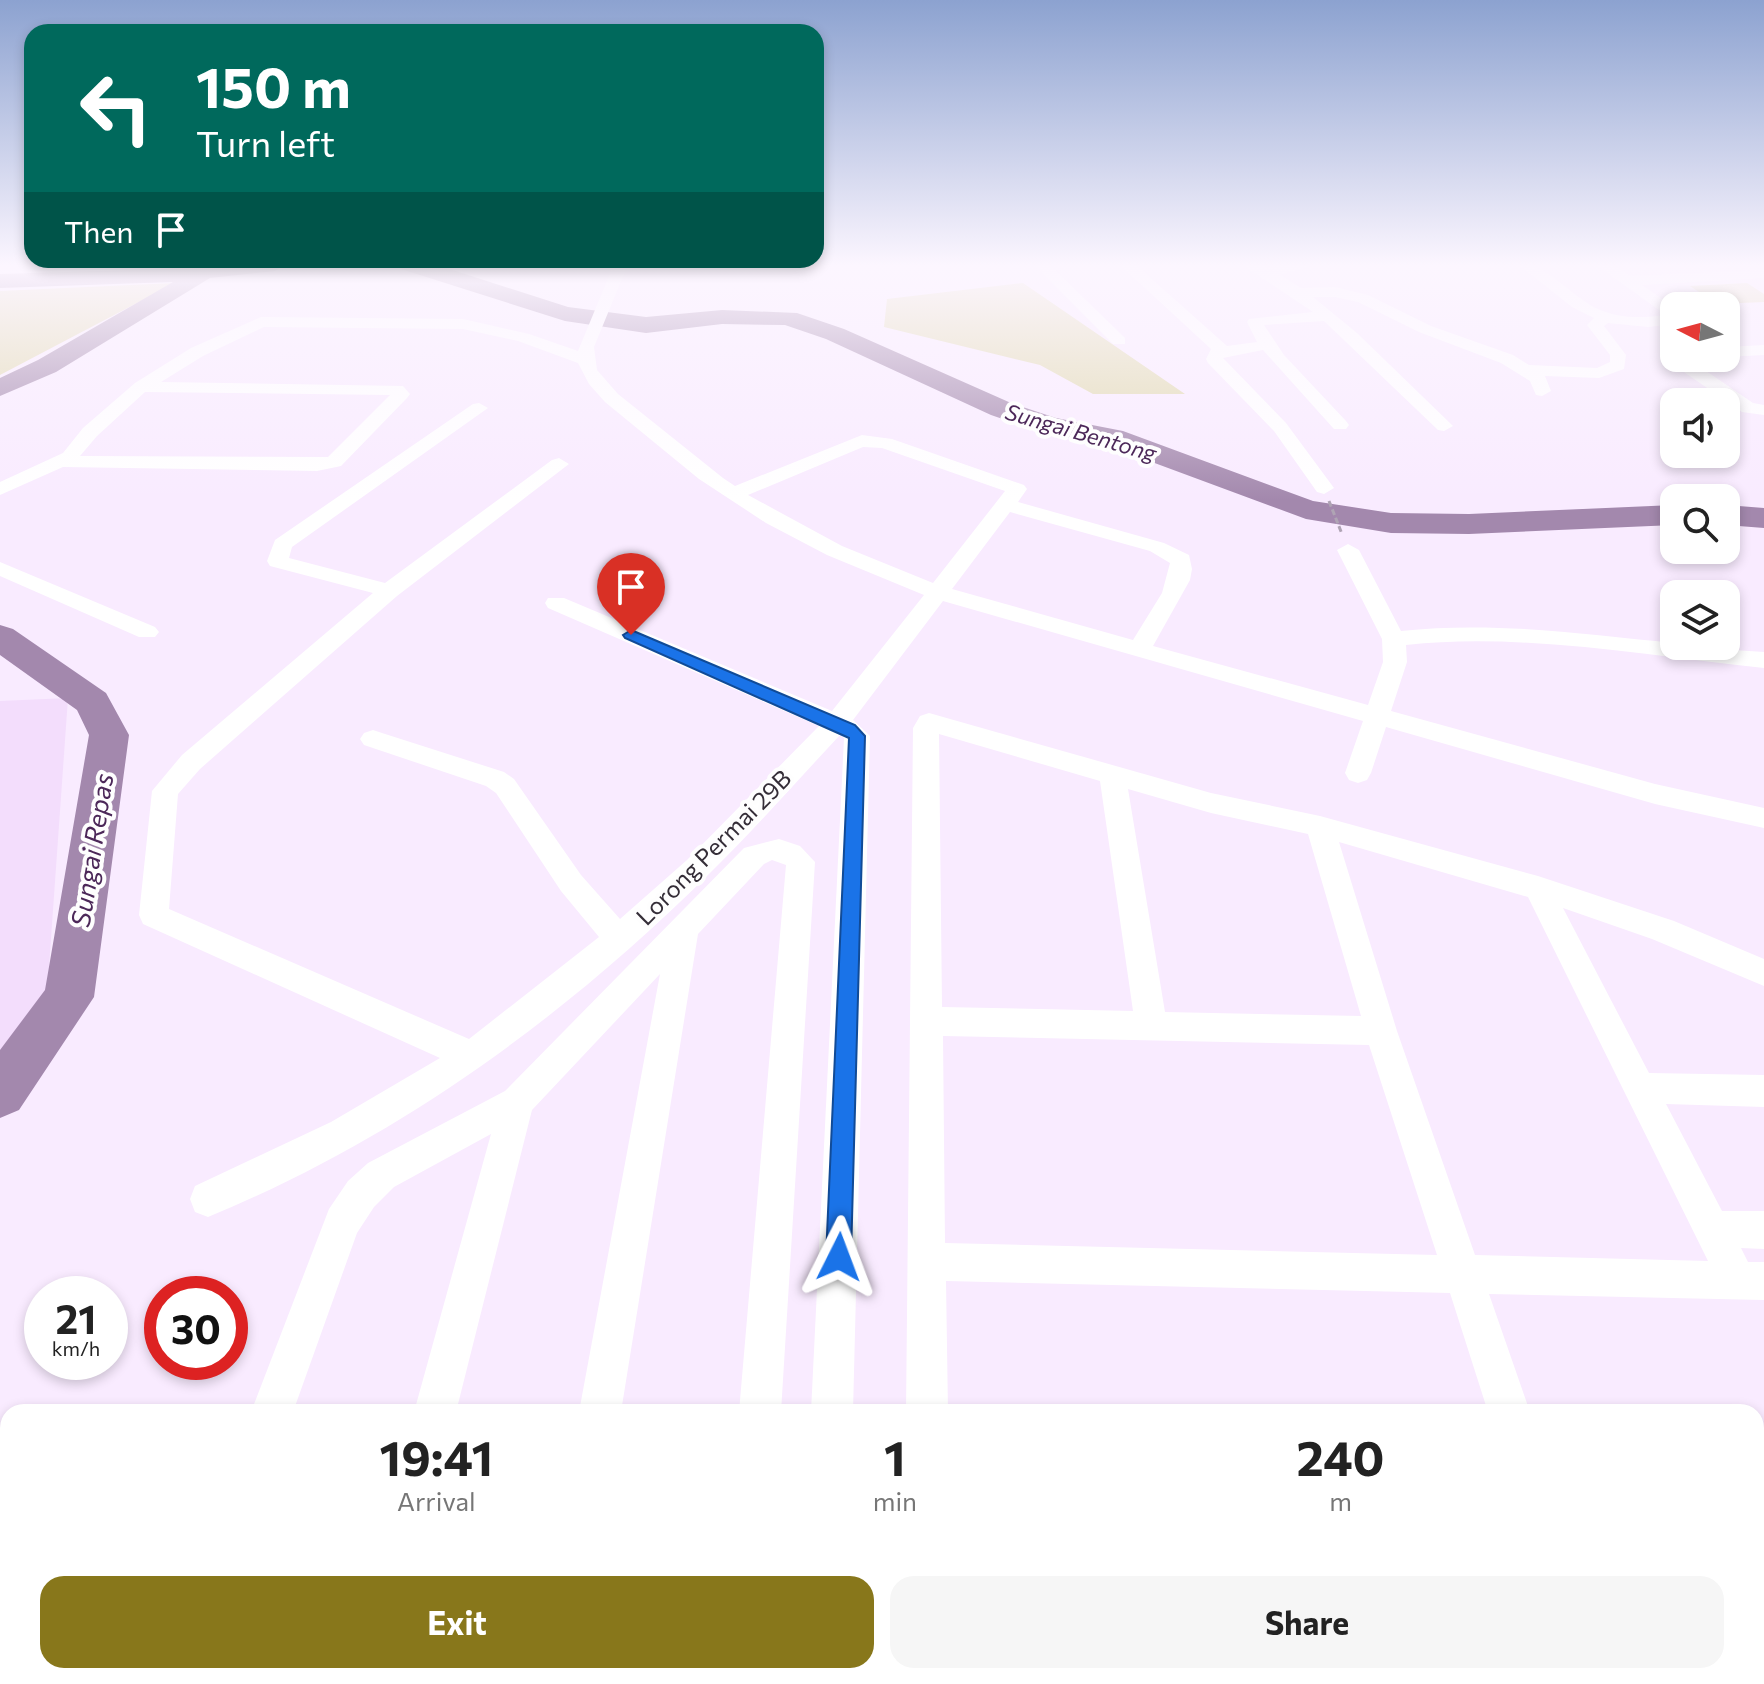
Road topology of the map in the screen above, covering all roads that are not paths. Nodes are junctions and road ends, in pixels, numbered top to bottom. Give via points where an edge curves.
1 (215, 343) edge
2 (538, 343) edge
3 (589, 343) edge
4 (1214, 343) edge
5 (1265, 343) edge
6 (1354, 343) edge
7 (1459, 343) edge
8 (1608, 343) edge
9 (1267, 345) junction
10 (1764, 350) edge
11 (1223, 351) junction
12 (1740, 351) edge
13 (584, 359) junction
14 (1529, 370) junction
15 (1692, 372) edge
16 (141, 387) junction
17 (1542, 391) dead end
18 (479, 408) dead end
19 (1764, 410) edge
20 (1340, 425) dead end
21 (1444, 426) dead end
22 (66, 458) junction
23 (559, 464) dead end
24 (1324, 488) road end
25 (0, 489) edge
26 (733, 494) junction
27 (1007, 505) junction
28 (1348, 550) road end
29 (0, 568) edge
30 (389, 591) junction
31 (937, 592) junction
32 (556, 603) dead end
33 (147, 632) dead end
34 (1394, 639) junction
35 (1139, 649) junction
36 (1764, 660) edge
37 (1377, 714) junction
38 (836, 724) junction
39 (373, 739) dead end
40 (1358, 773) dead end
41 (1112, 775) junction
42 (1764, 818) edge
43 (1320, 826) junction
44 (1538, 888) junction
45 (684, 926) junction
46 (619, 939) junction
47 (1764, 973) edge
48 (927, 1021) junction
49 (1151, 1026) junction
50 (1381, 1031) junction
51 (471, 1056) junction
52 (1640, 1088) junction
53 (1764, 1091) edge
54 (517, 1102) junction
55 (208, 1199) dead end
56 (1712, 1229) junction
57 (1764, 1230) edge
58 (929, 1262) junction
59 (1461, 1275) junction
60 (1751, 1281) edge
61 (275, 1404) edge
62 (437, 1404) edge
63 (601, 1404) edge
64 (761, 1404) edge
65 (832, 1404) edge
66 (927, 1404) edge
67 (1506, 1404) edge

1 - 16 street
2 - 13 street
3 - 13 street
4 - 11 street
5 - 9 street
6 - 21 street
7 - 14 street
8 - 14 street via 1618,365 1599,373
9 - 11 street
9 - 20 street
10 - 12 street
11 - 24 street via 1214,359 1280,427
13 - 26 street via 590,375 617,401
14 - 17 street via 1542,383
15 - 19 street via 1748,408
16 - 22 street
16 - 22 street via 401,394 334,462 80,463
18 - 30 street via 282,544 278,561
22 - 25 street
23 - 30 street
26 - 27 street via 857,442 876,441 1014,487 1017,492
26 - 31 street via 814,538
27 - 31 street, Lorong Permai 29B
27 - 35 street via 1157,547 1181,560 1182,573
28 - 34 street
29 - 33 street
30 - 51 street via 191,762 165,791 154,915
31 - 35 street
31 - 38 street, Lorong Permai 29B
32 - 38 street
34 - 36 street via 1496,633
34 - 37 street via 1395,662
35 - 37 street
37 - 40 street
37 - 42 street via 1655,794
38 - 46 street, Lorong Permai 29B via 707,858
38 - 65 street via 855,732 859,748
39 - 46 street, Lorong Permai 29B via 505,786 571,883
41 - 43 street
41 - 48 street via 927,723
41 - 49 street
43 - 44 street
43 - 50 street
44 - 47 street via 1663,930
44 - 52 street
45 - 54 street
45 - 63 street
45 - 64 street via 767,848 801,862
46 - 51 street
48 - 49 street
48 - 58 street
49 - 50 street
50 - 59 street
51 - 55 street via 327,1145
52 - 53 street
52 - 56 street
54 - 61 street via 381,1175 355,1201 342,1222
54 - 62 street
56 - 57 street
56 - 60 street
58 - 59 street
58 - 66 street
59 - 60 street
59 - 67 street

